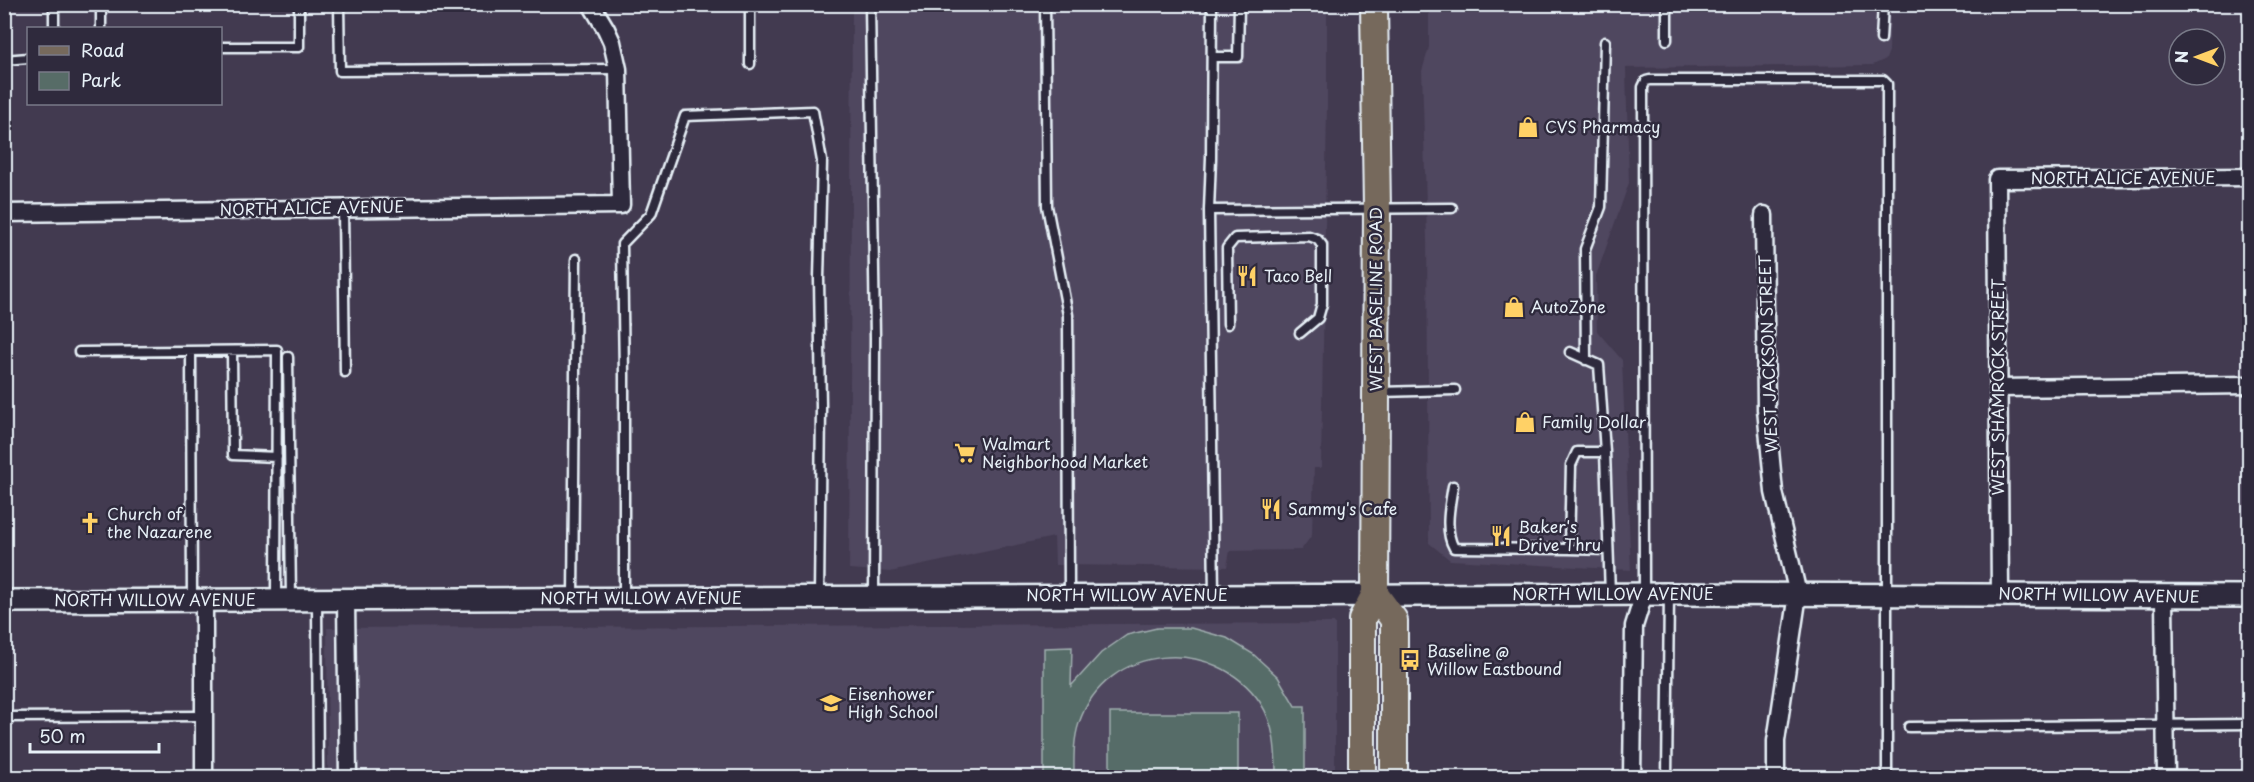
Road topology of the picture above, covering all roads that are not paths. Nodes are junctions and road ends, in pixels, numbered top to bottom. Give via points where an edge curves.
1 (54, 4) edge
2 (101, 4) edge
3 (299, 4) edge
4 (339, 4) edge
5 (591, 4) edge
6 (750, 4) edge
7 (870, 4) edge
8 (1045, 4) edge
9 (1212, 4) edge
10 (1239, 4) edge
11 (1374, 4) edge
12 (1666, 4) edge
13 (1883, 4) edge
14 (54, 27) edge
15 (100, 27) edge
16 (1881, 39) dead end
17 (1667, 40) dead end
18 (1605, 42) dead end
19 (222, 47) edge
20 (1212, 57) junction
21 (27, 58) edge
22 (4, 60) edge
23 (750, 64) dead end
24 (618, 69) junction
25 (2250, 177) edge
26 (1997, 179) joint
27 (344, 208) junction
28 (1452, 208) dead end
29 (1377, 209) junction
30 (1209, 210) junction
31 (4, 213) edge
32 (1764, 215) dead end
33 (576, 259) dead end
34 (1228, 324) dead end
35 (1300, 333) dead end
36 (191, 351) junction
37 (232, 351) junction
38 (79, 352) dead end
39 (1570, 352) dead end
40 (288, 357) dead end
41 (1586, 360) junction
42 (345, 372) dead end
43 (2250, 385) edge
44 (1998, 388) junction
45 (1455, 390) dead end
46 (1376, 393) junction
47 (1605, 452) junction
48 (277, 457) junction
49 (1453, 486) dead end
50 (1569, 549) junction
51 (1608, 550) junction
52 (1375, 594) junction
53 (1610, 594) junction
54 (1644, 594) junction
55 (1669, 594) junction
56 (1798, 594) junction
57 (1887, 594) junction
58 (2000, 594) junction
59 (1214, 595) junction
60 (1069, 596) junction
61 (2250, 596) edge
62 (819, 597) junction
63 (874, 597) junction
64 (2164, 597) junction
65 (573, 598) junction
66 (624, 598) junction
67 (283, 599) junction
68 (317, 599) junction
69 (346, 599) junction
70 (198, 600) junction
71 (4, 601) edge
72 (204, 716) junction
73 (4, 717) edge
74 (2250, 724) edge
75 (2165, 725) junction
76 (1909, 727) dead end
77 (204, 777) edge
78 (318, 777) edge
79 (348, 777) edge
80 (1362, 777) edge
81 (1394, 777) edge
82 (1632, 777) edge
83 (1667, 777) edge
84 (1776, 777) edge
85 (1887, 777) edge
86 (2166, 777) edge

1 - 14 lane
2 - 15 lane
3 - 19 lane via 299,47
4 - 24 lane via 340,71
5 - 24 street via 612,42
6 - 23 lane
7 - 63 lane
8 - 60 lane via 1047,206 1068,315
9 - 20 lane
10 - 20 lane via 1238,57
11 - 29 main road, WEST BASELINE ROAD
12 - 17 lane
13 - 16 lane
18 - 41 lane via 1601,207 1585,249
20 - 30 lane
21 - 22 lane
24 - 27 street, NORTH ALICE AVENUE via 621,205
25 - 26 street, NORTH ALICE AVENUE
26 - 44 street, WEST SHAMROCK STREET
27 - 31 street, NORTH ALICE AVENUE
27 - 42 lane
28 - 29 lane
29 - 30 lane
29 - 46 main road, WEST BASELINE ROAD
30 - 59 lane
32 - 56 street, WEST JACKSON STREET via 1766,409 1773,492
33 - 65 lane
34 - 35 lane via 1227,248 1235,238 1309,236 1322,245 1322,304 1318,318
36 - 37 lane
36 - 38 lane
36 - 70 lane
37 - 48 lane via 233,455
37 - 48 lane via 278,350
39 - 41 lane
40 - 67 lane
41 - 47 lane via 1599,365
43 - 44 street
44 - 58 street, WEST SHAMROCK STREET
45 - 46 lane
46 - 52 main road, WEST BASELINE ROAD
47 - 50 lane via 1577,452 1570,465
47 - 51 lane
48 - 67 lane
49 - 50 lane via 1450,541 1454,548
50 - 51 lane
51 - 53 lane
52 - 53 street, NORTH WILLOW AVENUE
52 - 59 street, NORTH WILLOW AVENUE
52 - 80 main road, WEST BASELINE ROAD via 1362,619
52 - 81 main road via 1394,620
53 - 54 street, NORTH WILLOW AVENUE
54 - 55 street, NORTH WILLOW AVENUE
54 - 57 lane via 1642,87 1650,80 1856,79 1883,80 1887,84
54 - 82 street via 1634,626
55 - 56 street, NORTH WILLOW AVENUE
55 - 83 lane
56 - 57 street, NORTH WILLOW AVENUE
56 - 84 street, WEST JACKSON STREET via 1776,741
57 - 58 street, NORTH WILLOW AVENUE
57 - 85 lane
58 - 64 street, NORTH WILLOW AVENUE
59 - 60 street, NORTH WILLOW AVENUE
60 - 63 street, NORTH WILLOW AVENUE
61 - 64 street, NORTH WILLOW AVENUE
62 - 63 street, NORTH WILLOW AVENUE
62 - 66 street, NORTH WILLOW AVENUE
62 - 66 lane via 822,161 813,111 685,116 651,214 622,244
64 - 75 street
65 - 66 street, NORTH WILLOW AVENUE
65 - 69 street, NORTH WILLOW AVENUE
67 - 68 street, NORTH WILLOW AVENUE
67 - 70 street, NORTH WILLOW AVENUE
68 - 69 street, NORTH WILLOW AVENUE
68 - 78 lane
69 - 79 street
70 - 71 street, NORTH WILLOW AVENUE
70 - 72 street
72 - 73 lane
72 - 77 street
74 - 75 lane
75 - 76 lane
75 - 86 street

